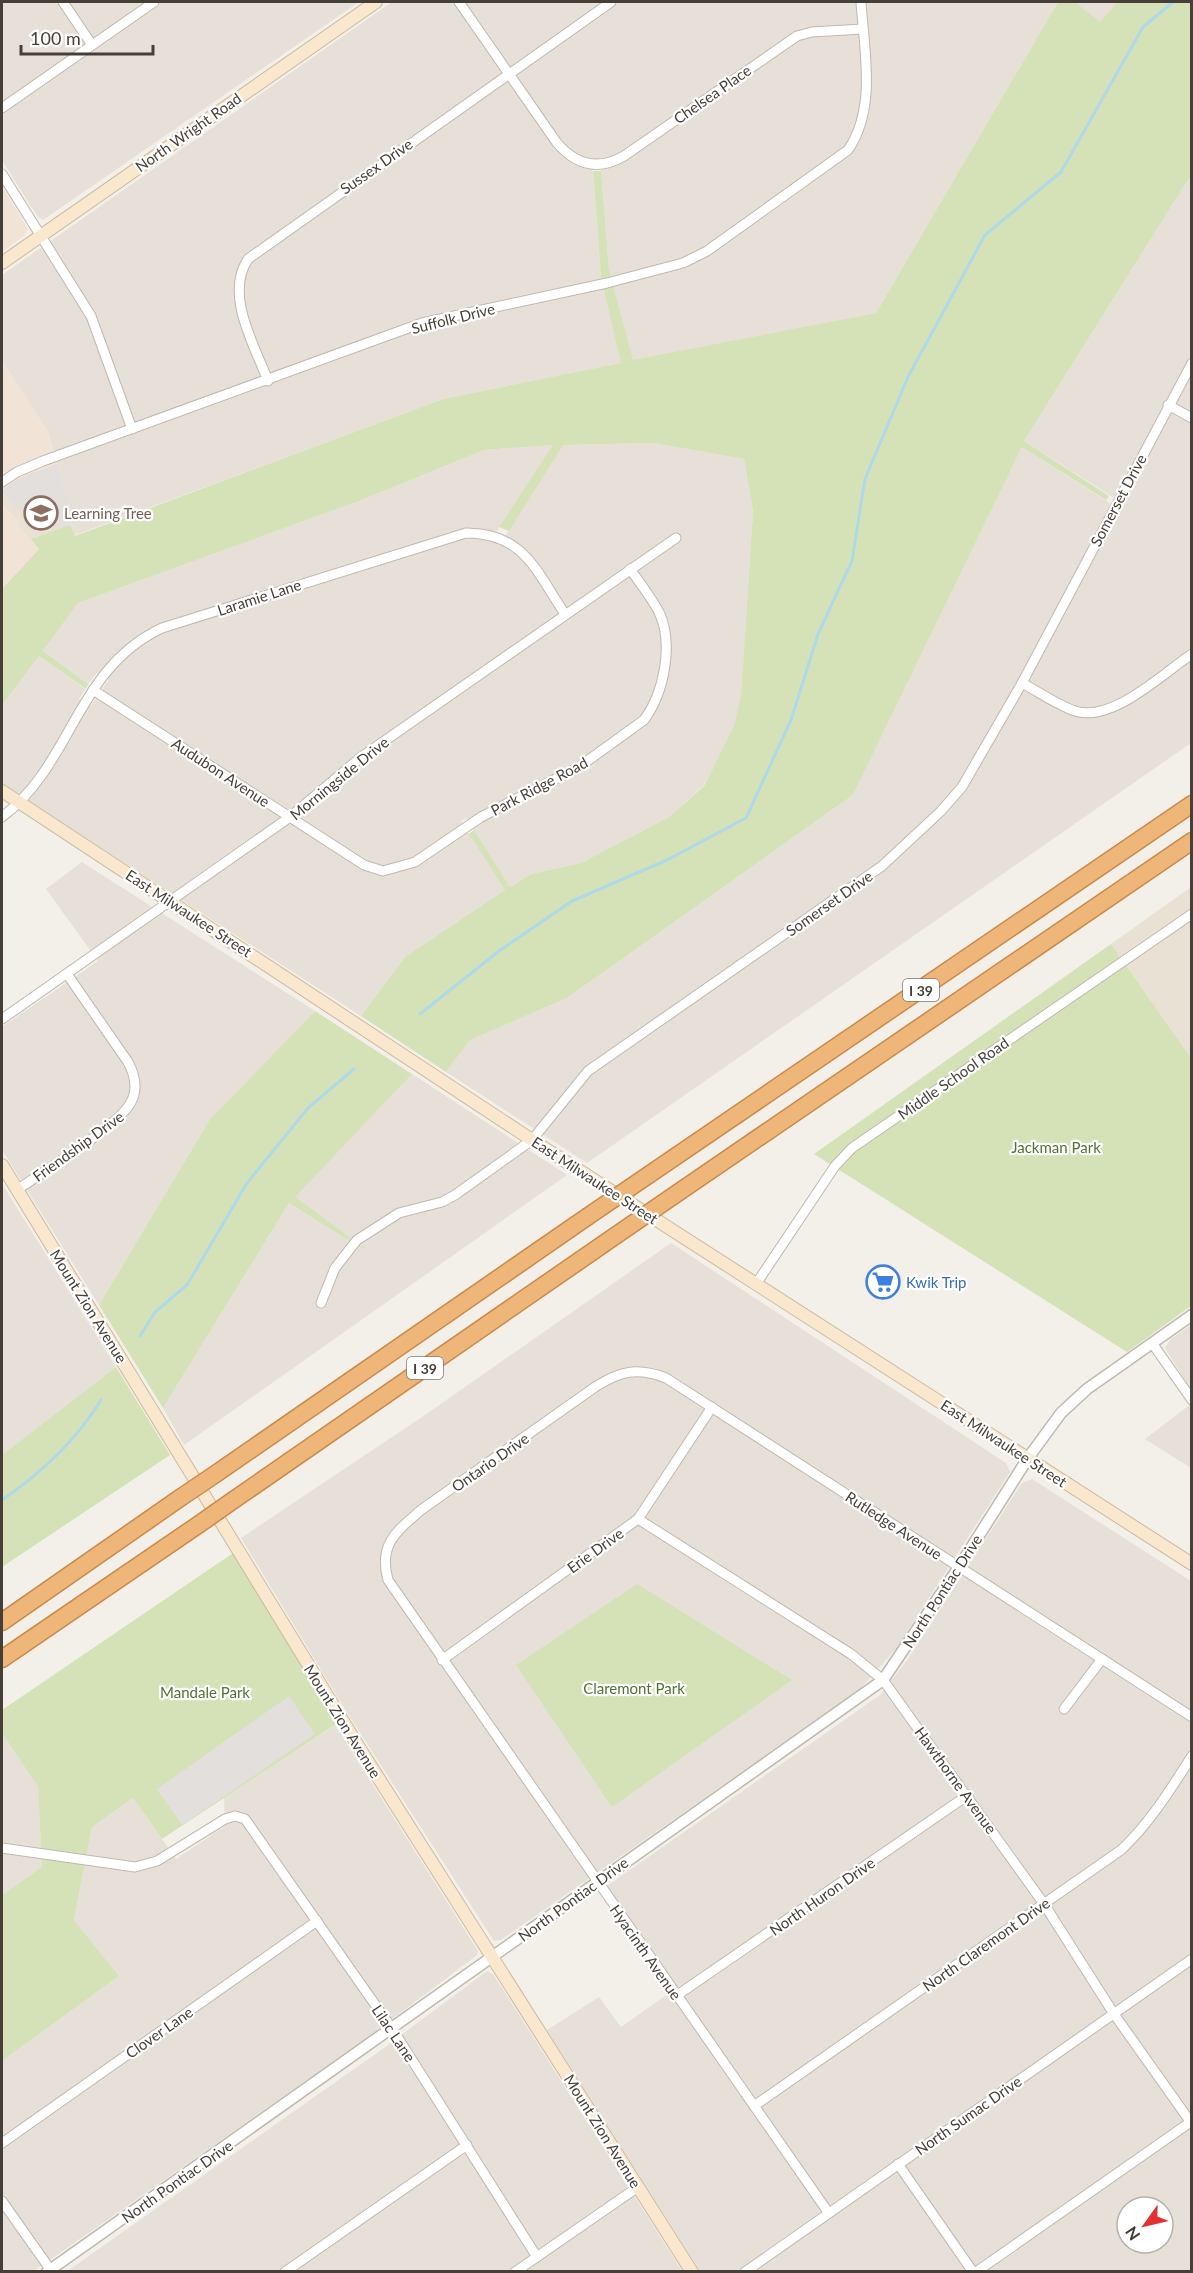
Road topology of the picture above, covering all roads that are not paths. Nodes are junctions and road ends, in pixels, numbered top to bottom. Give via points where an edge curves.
1 (63, 2) edge
2 (154, 2) edge
3 (375, 2) edge
4 (459, 2) edge
5 (611, 2) edge
6 (861, 2) edge
7 (863, 29) junction
8 (92, 45) junction
9 (509, 73) junction
10 (2, 108) edge
11 (2, 174) edge
12 (40, 236) junction
13 (2, 263) edge
14 (1191, 363) edge
15 (268, 381) junction
16 (1168, 405) junction
17 (1191, 418) edge
18 (132, 429) junction
19 (2, 482) edge
20 (676, 538) dead end
21 (630, 569) junction
22 (565, 614) junction
23 (1191, 654) edge
24 (1022, 682) junction
25 (93, 690) junction
26 (2, 790) edge
27 (21, 803) junction
28 (1191, 804) edge
29 (2, 817) edge
30 (290, 817) junction
31 (1191, 841) edge
32 (415, 862) joint
33 (171, 900) junction
34 (1191, 914) edge
35 (67, 974) junction
36 (2, 1019) edge
37 (532, 1140) junction
38 (2, 1165) edge
39 (17, 1190) junction
40 (756, 1284) junction
41 (321, 1303) dead end
42 (1191, 1316) edge
43 (1152, 1343) junction
44 (621, 1373) joint
45 (1191, 1400) edge
46 (712, 1407) junction
47 (1028, 1458) junction
48 (638, 1519) junction
49 (1191, 1564) edge
50 (959, 1567) junction
51 (386, 1571) joint
52 (2, 1622) edge
53 (2, 1659) edge
54 (1102, 1659) junction
55 (442, 1660) junction
56 (883, 1680) junction
57 (1064, 1709) dead end
58 (1191, 1717) edge
59 (1191, 1756) edge
60 (968, 1795) junction
61 (2, 1848) edge
62 (597, 1882) junction
63 (1044, 1904) junction
64 (317, 1921) junction
65 (492, 1958) junction
66 (1191, 1959) edge
67 (676, 1996) junction
68 (1114, 2014) junction
69 (393, 2030) junction
70 (754, 2106) junction
71 (1191, 2122) edge
72 (2, 2143) edge
73 (467, 2145) junction
74 (898, 2164) junction
75 (638, 2187) junction
76 (2, 2201) edge
77 (828, 2212) junction
78 (537, 2257) junction
79 (50, 2271) edge
80 (285, 2271) edge
81 (515, 2271) edge
82 (692, 2271) edge
83 (745, 2271) edge
84 (974, 2271) edge

1 - 8 street
2 - 8 street
3 - 12 main road, North Wright Road
4 - 9 street
5 - 9 street, Sussex Drive
6 - 7 street
7 - 9 street, Chelsea Place via 797,36 615,161 596,165 566,153
7 - 15 street, Suffolk Drive via 866,109 859,134 848,150 706,251 682,263 607,283 422,323
8 - 10 street
9 - 15 street, Sussex Drive via 248,259 238,284 240,303
11 - 12 street
12 - 13 main road, North Wright Road
12 - 18 street via 91,316
14 - 16 street, Somerset Drive
15 - 18 street, Suffolk Drive
16 - 17 street
16 - 24 street, Somerset Drive
18 - 19 street, Suffolk Drive via 28,467
20 - 21 street, Morningside Drive
21 - 22 street, Morningside Drive
21 - 32 street, Park Ridge Road via 658,611 664,628 663,670 651,710 636,727 579,767 481,817
22 - 25 street, Laramie Lane via 515,545 487,533 466,532 162,628 121,654
22 - 30 street, Morningside Drive via 360,758
23 - 24 street via 1098,714 1067,708
24 - 37 street, Somerset Drive via 962,787 915,838 882,866 597,1064 575,1085
25 - 27 street, Laramie Lane
25 - 30 street, Audubon Avenue
26 - 27 main road, East Milwaukee Street
27 - 29 street, Laramie Lane
27 - 33 main road, East Milwaukee Street
28 - 52 highway, I 39, bridge
30 - 32 street, Audubon Avenue via 370,868 392,870
30 - 33 street, Morningside Drive
31 - 53 highway, I 39, bridge
33 - 35 street, Morningside Drive
33 - 37 main road, East Milwaukee Street
34 - 40 street, Middle School Road via 852,1148 835,1166
35 - 36 street, Morningside Drive
35 - 39 street, Friendship Drive via 128,1062 134,1077 134,1096 119,1118
37 - 40 main road, East Milwaukee Street
37 - 41 street, Somerset Drive via 455,1195 399,1213 357,1240 335,1268
38 - 39 main road, Mount Zion Avenue
39 - 65 main road, Mount Zion Avenue
40 - 47 main road, East Milwaukee Street
42 - 43 street, North Pontiac Drive
43 - 45 street
43 - 47 street, North Pontiac Drive via 1077,1397
44 - 46 street, Rutledge Avenue via 648,1371
44 - 51 street, Ontario Drive via 595,1387 422,1510 395,1533 387,1546
46 - 48 street, Erie Drive
46 - 50 street, Rutledge Avenue
47 - 49 main road, East Milwaukee Street
47 - 50 street, North Pontiac Drive
48 - 55 street, Erie Drive
48 - 56 street, Hawthorne Avenue via 851,1654
50 - 54 street, Rutledge Avenue
50 - 56 street, North Pontiac Drive
51 - 55 street, Hyacinth Avenue via 388,1580
54 - 57 street
54 - 58 street, Rutledge Avenue
55 - 62 street, Hyacinth Avenue
56 - 60 street, Hawthorne Avenue
56 - 62 street, North Pontiac Drive
59 - 63 street, North Claremont Drive via 1139,1833
60 - 63 street, Hawthorne Avenue
60 - 67 street, North Huron Drive
61 - 64 street, Lilac Lane via 135,1867 157,1861 225,1818 240,1816 253,1828
62 - 65 street, North Pontiac Drive
62 - 67 street, Hyacinth Avenue
63 - 68 street, Hawthorne Avenue
63 - 70 street, North Claremont Drive
64 - 69 street, Lilac Lane
64 - 72 street, Clover Lane
65 - 69 street, North Pontiac Drive
65 - 75 main road, Mount Zion Avenue
66 - 68 street, North Sumac Drive
67 - 70 street, Hyacinth Avenue
68 - 71 street, Hawthorne Avenue
68 - 74 street, North Sumac Drive
69 - 73 street, Lilac Lane
69 - 79 street, North Pontiac Drive
70 - 77 street, Hyacinth Avenue
71 - 84 street
73 - 78 street, Lilac Lane
73 - 80 street
74 - 77 street, North Sumac Drive
74 - 84 street
75 - 78 street
75 - 82 main road, Mount Zion Avenue
76 - 79 street
77 - 83 street, North Sumac Drive
78 - 81 street

